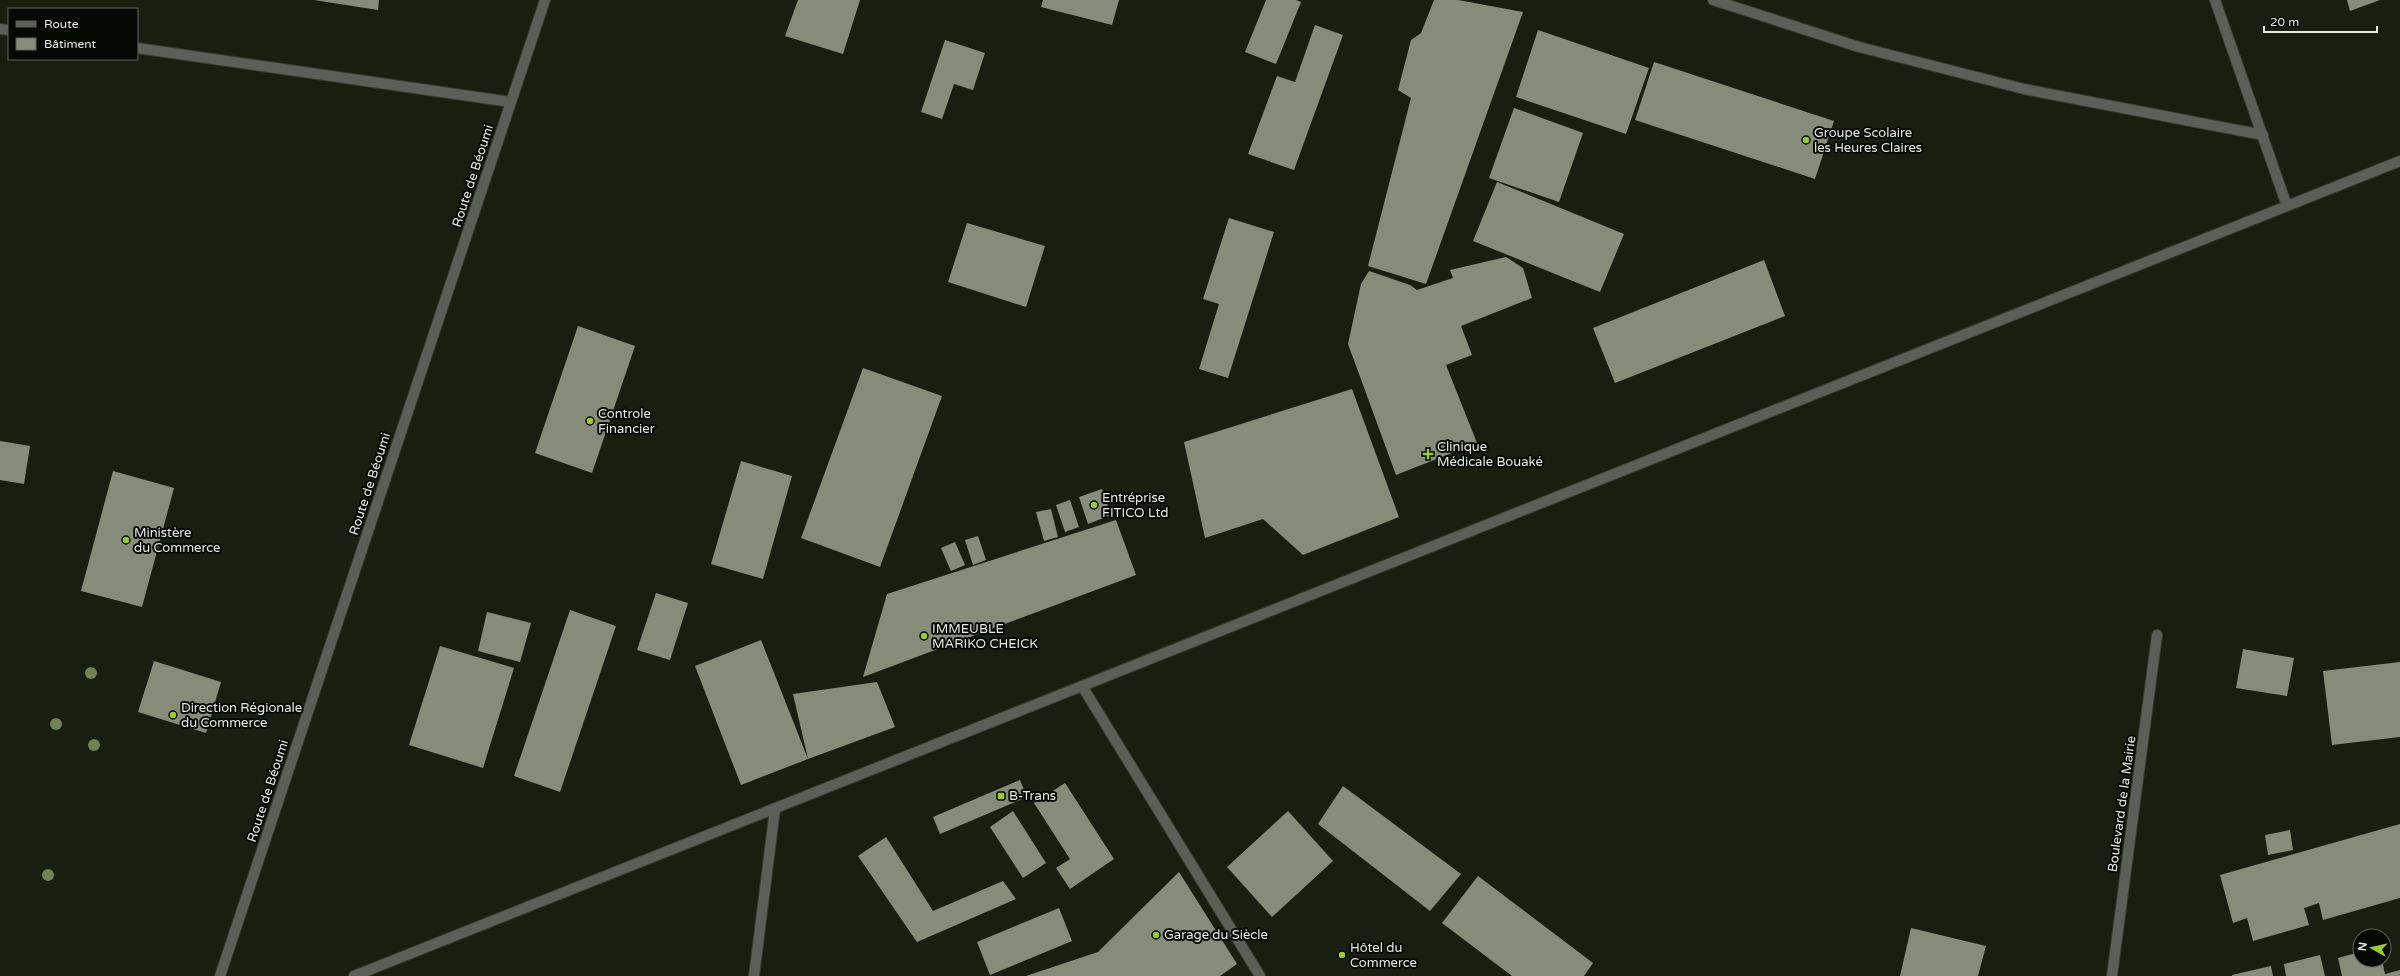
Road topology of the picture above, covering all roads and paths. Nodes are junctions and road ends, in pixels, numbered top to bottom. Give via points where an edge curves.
1 (545, 0) edge
2 (1714, 0) edge
3 (2215, 0) edge
4 (138, 48) edge
5 (511, 102) junction
6 (2263, 135) junction
7 (2400, 161) edge
8 (2287, 206) junction
9 (2157, 635) dead end
10 (1082, 686) junction
11 (775, 809) junction
12 (220, 976) edge
13 (354, 976) edge
14 (754, 976) edge
15 (1260, 976) edge
16 (2112, 976) edge

1 - 5 street, Route de Béoumi
2 - 6 street via 1858,47 2024,89
3 - 6 street
4 - 5 street
5 - 12 street, Route de Béoumi
6 - 8 street
7 - 8 street
8 - 10 street
9 - 16 street, Boulevard de la Mairie
10 - 11 street
10 - 15 street
11 - 13 street
11 - 14 street

